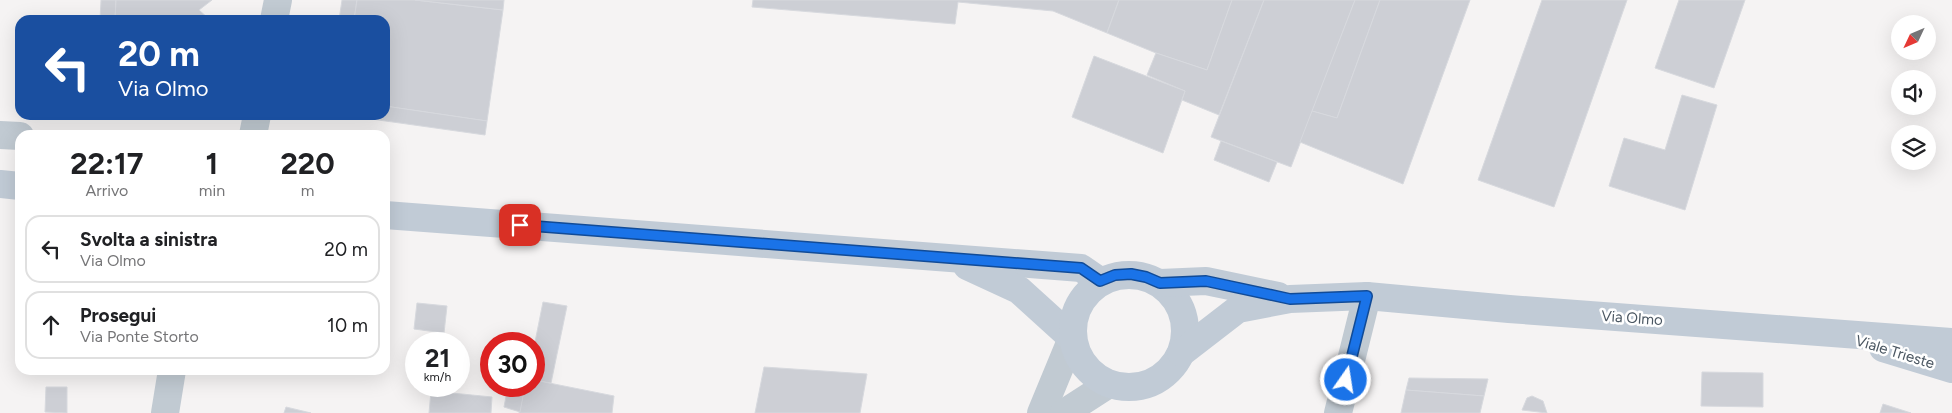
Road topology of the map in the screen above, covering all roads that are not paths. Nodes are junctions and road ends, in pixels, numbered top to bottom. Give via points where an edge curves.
1 (278, 0) edge
2 (275, 15) edge
3 (0, 135) edge
4 (15, 136) edge
5 (0, 184) edge
6 (15, 186) edge
7 (390, 215) edge
8 (952, 258) junction
9 (1100, 281) junction
10 (1160, 283) junction
11 (1367, 296) junction
12 (1301, 298) junction
13 (1839, 334) junction
14 (1072, 338) junction
15 (1952, 342) edge
16 (1181, 353) junction
17 (1952, 370) edge
18 (171, 375) edge
19 (1109, 384) junction
20 (165, 413) edge
21 (1041, 413) edge
22 (1064, 413) edge
23 (1338, 413) edge

1 - 2 street
3 - 4 street
5 - 6 main road
7 - 8 main road
8 - 9 main road via 1081,268
8 - 14 main road via 1019,290
9 - 10 main road via 1115,275 1131,274
9 - 14 main road via 1086,292 1076,308
10 - 12 main road via 1206,281
10 - 16 main road via 1174,297 1183,314 1185,334
11 - 12 main road, Via Olmo
11 - 13 main road, Via Olmo
11 - 23 street
12 - 16 main road via 1238,309
13 - 15 main road, Via Olmo
13 - 17 main road, Viale Trieste
14 - 19 main road via 1084,366
14 - 21 street
16 - 19 main road via 1172,368 1143,386 1126,388
18 - 20 street
19 - 22 street

